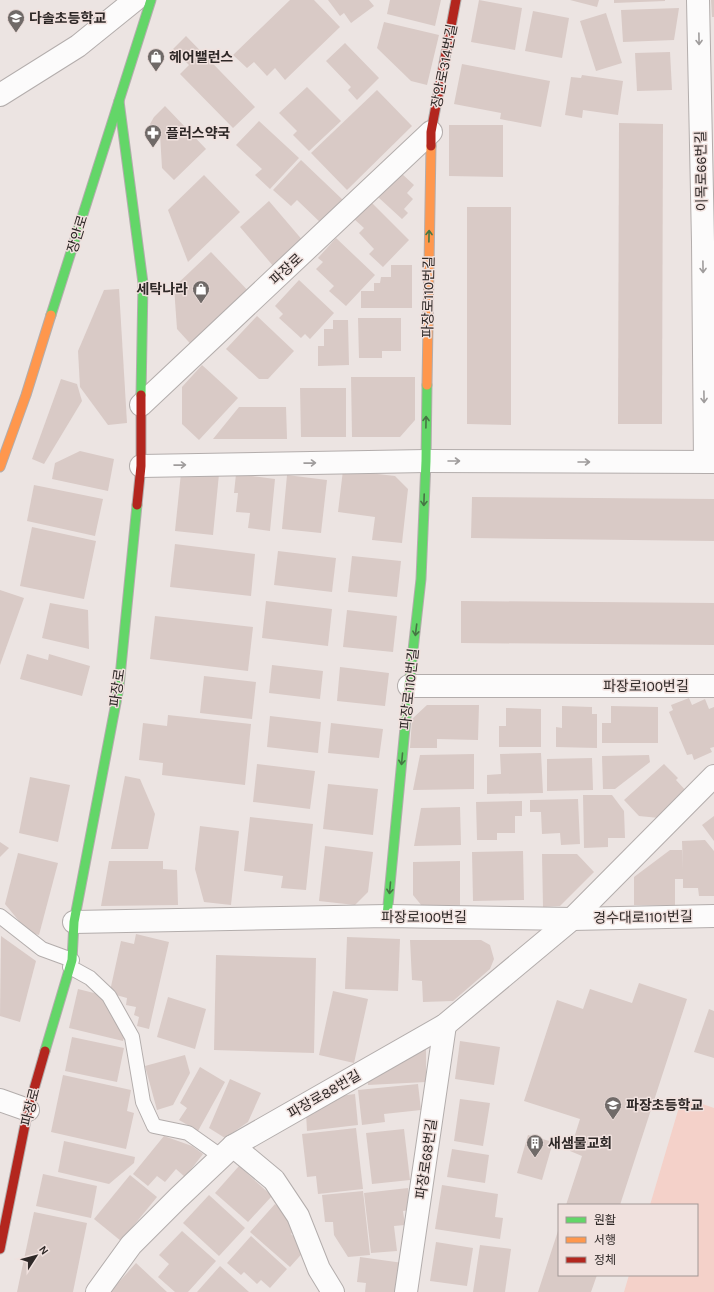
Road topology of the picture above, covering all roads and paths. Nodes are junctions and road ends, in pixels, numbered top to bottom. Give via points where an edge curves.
1 (135, 0) edge
2 (150, 0) edge
3 (456, 0) edge
4 (698, 0) edge
5 (0, 95) edge
6 (119, 101) junction
7 (431, 132) junction
8 (708, 242) edge
9 (141, 405) junction
10 (426, 461) junction
11 (709, 462) edge
12 (142, 466) junction
13 (0, 467) edge
14 (409, 686) junction
15 (714, 686) edge
16 (714, 776) edge
17 (0, 916) edge
18 (388, 916) junction
19 (714, 916) edge
20 (572, 919) junction
21 (74, 922) junction
22 (71, 963) junction
23 (445, 1025) junction
24 (0, 1100) edge
25 (28, 1110) junction
26 (228, 1151) junction
27 (0, 1249) edge
28 (97, 1292) edge
29 (333, 1292) edge
30 (406, 1292) edge

1 - 5 street via 78,46
2 - 6 street, 장안로
3 - 7 street, 장안로314번길
4 -> 8 street, 이목로66번길
6 - 9 street, 파장로 via 143,283
6 - 13 street, 장안로 via 26,395
7 - 9 street, 파장로
10 -> 7 street, 파장로110번길
8 -> 11 street, 이목로66번길
9 - 12 street, 파장로
10 -> 11 street
12 -> 10 street
10 -> 14 street, 파장로110번길 via 421,579
12 - 21 street, 파장로 via 119,687
14 - 15 street, 파장로100번길
14 -> 18 street, 파장로110번길
16 - 20 street
17 - 22 lane via 42,949
18 - 20 street, 파장로100번길
18 - 21 street, 파장로100번길
19 - 20 street, 경수대로1101번길
20 - 23 street, 파장로88번길
21 - 22 street, 파장로
22 - 25 street, 파장로
22 - 26 lane via 109,996 132,1036 143,1102 154,1126 188,1133
23 - 26 street, 파장로88번길
23 - 30 street, 파장로68번길
24 - 25 street
25 - 27 street, 파장로
26 - 28 street, 파장로88번길 via 131,1245
26 - 29 street via 274,1180 298,1216 319,1268

